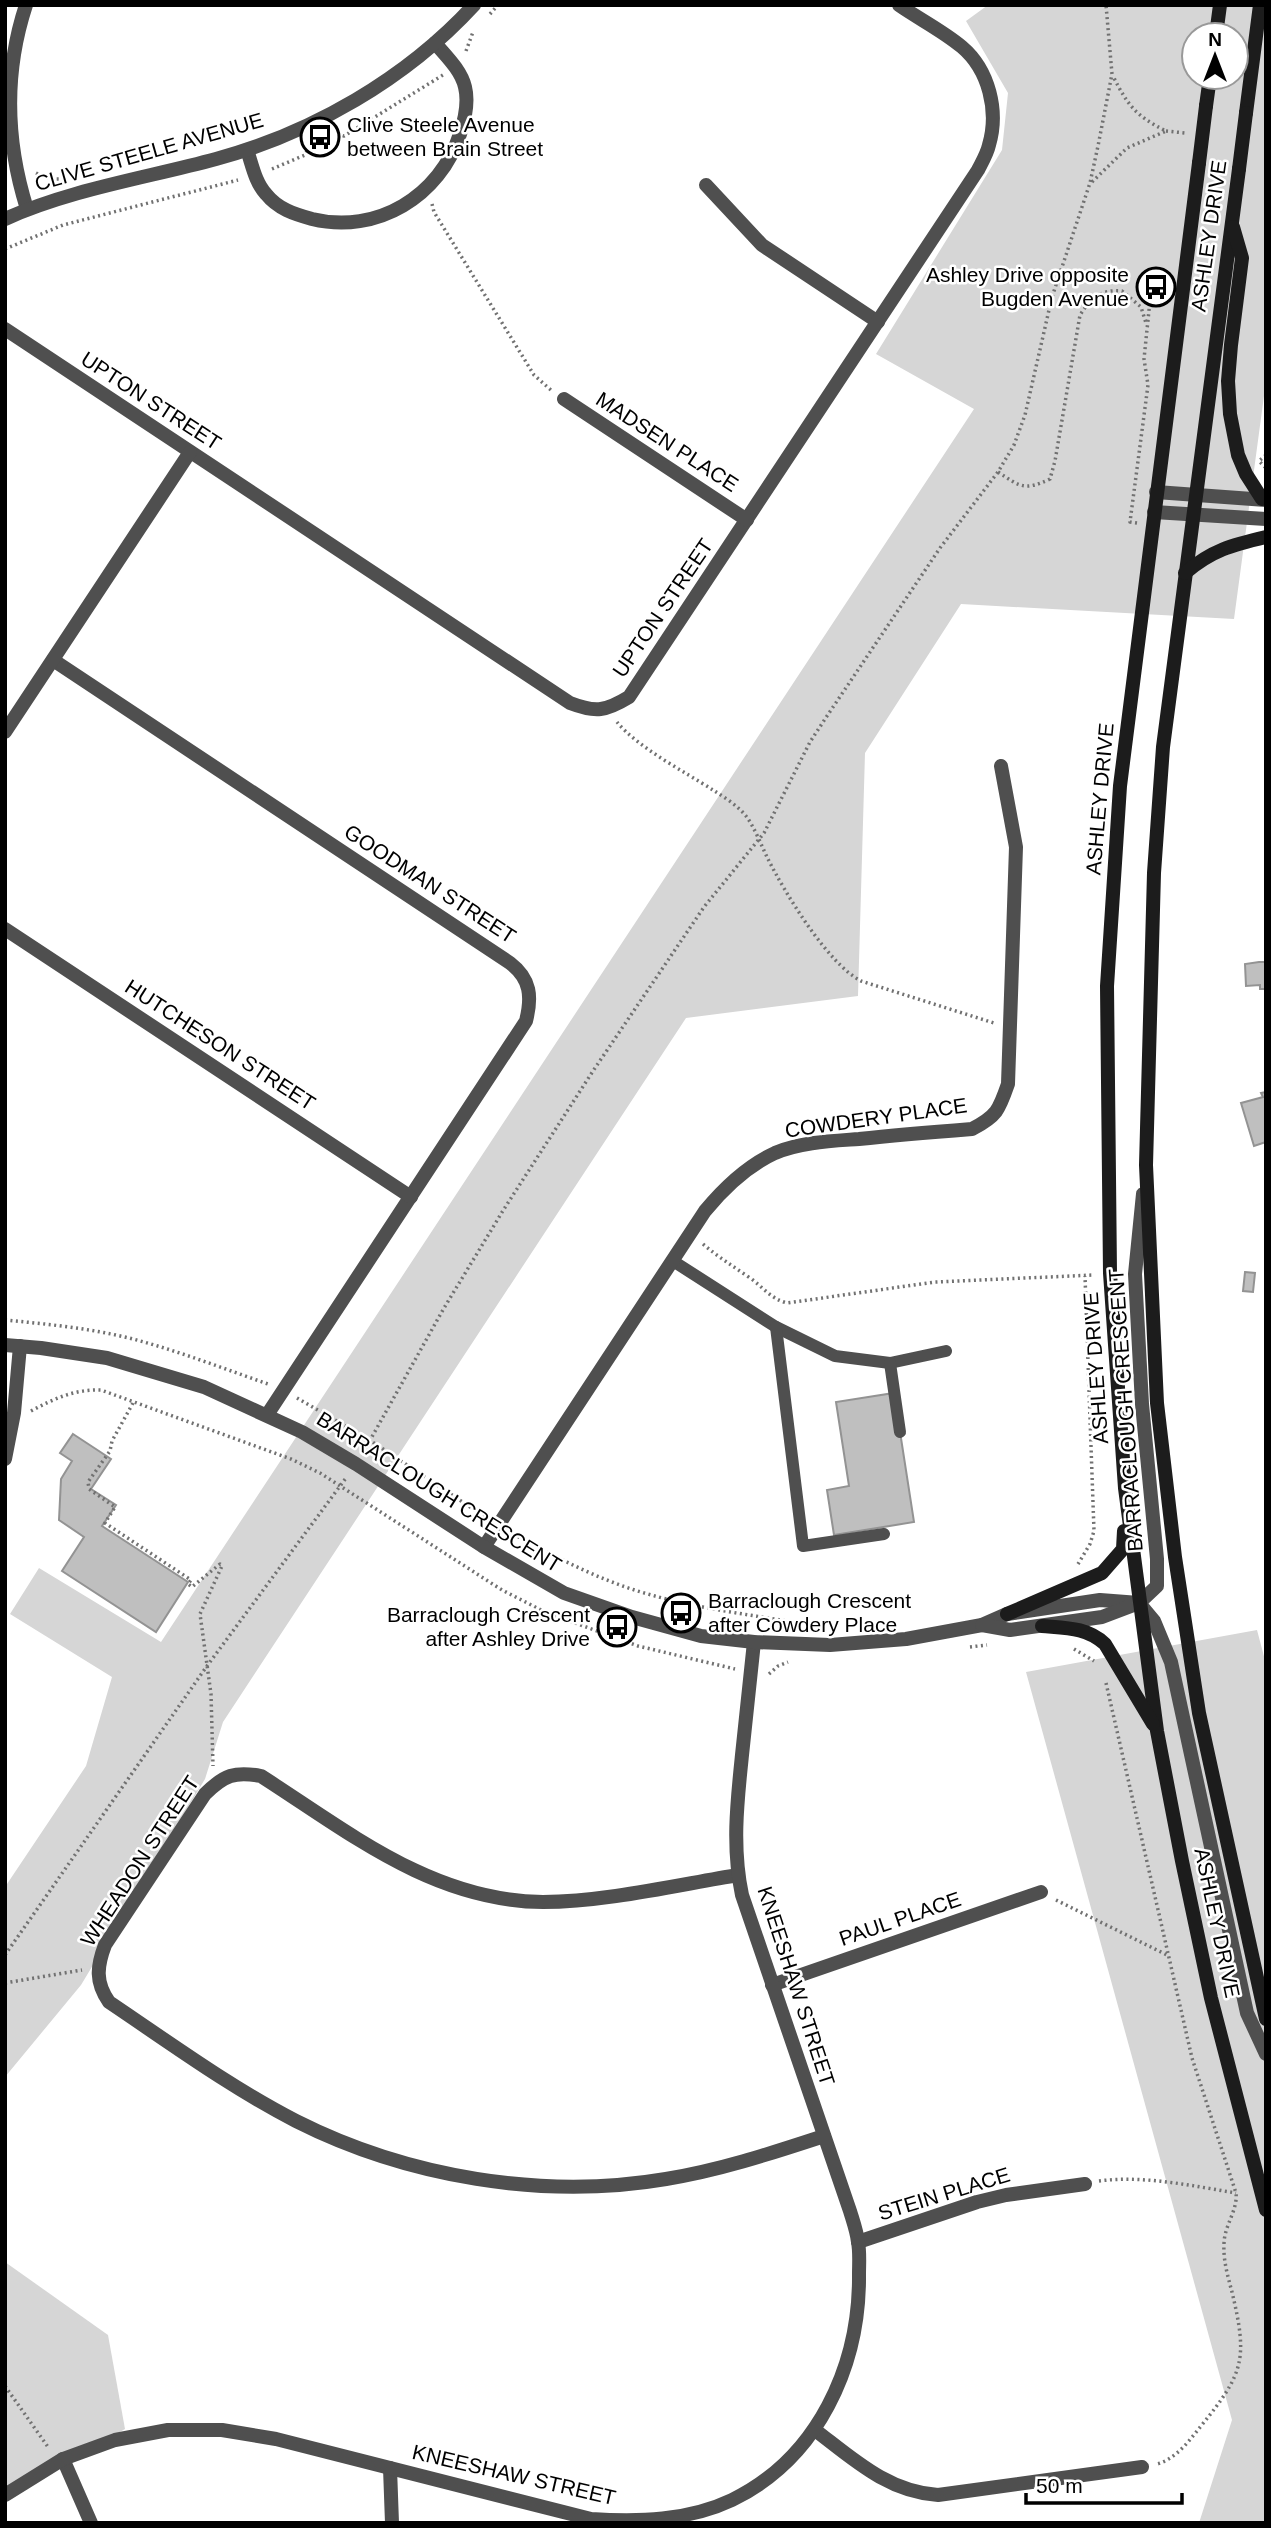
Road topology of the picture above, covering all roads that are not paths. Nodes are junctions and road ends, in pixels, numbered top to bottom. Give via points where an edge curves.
1 (26, 5) edge
2 (474, 5) edge
3 (899, 5) edge
4 (1260, 5) edge
5 (435, 43) junction
6 (1208, 91) edge
7 (247, 150) junction
8 (706, 185) dead end
9 (27, 209) junction
10 (5, 219) edge
11 (1232, 223) junction
12 (878, 322) junction
13 (5, 329) edge
14 (564, 399) road end
15 (190, 452) junction
16 (1156, 492) junction
17 (1195, 495) junction
18 (1264, 500) edge
19 (1154, 512) junction
20 (1192, 515) junction
21 (1266, 519) edge
22 (747, 520) junction
23 (1266, 537) edge
24 (1185, 573) junction
25 (53, 660) junction
26 (5, 732) edge
27 (1001, 766) dead end
28 (5, 929) edge
29 (1146, 1165) junction
30 (411, 1197) junction
31 (673, 1261) junction
32 (776, 1326) junction
33 (12, 1346) edge
34 (946, 1351) dead end
35 (890, 1363) junction
36 (267, 1415) junction
37 (900, 1432) dead end
38 (5, 1459) edge
39 (1125, 1488) junction
40 (884, 1534) dead end
41 (484, 1547) junction
42 (1139, 1603) junction
43 (1007, 1614) junction
44 (982, 1625) junction
45 (1042, 1626) junction
46 (754, 1642) junction
47 (1157, 1731) junction
48 (738, 1875) junction
49 (1041, 1892) road end
50 (772, 1985) junction
51 (1266, 2019) edge
52 (1266, 2054) edge
53 (824, 2136) junction
54 (1085, 2183) road end
55 (1266, 2210) edge
56 (858, 2242) junction
57 (815, 2430) junction
58 (61, 2460) junction
59 (1142, 2467) road end
60 (390, 2468) junction
61 (5, 2495) edge
62 (673, 2520) edge
63 (91, 2523) edge
64 (392, 2523) edge

1 - 9 street via 11,69 9,117
2 - 5 street, CLIVE STEELE AVENUE
3 - 12 street, UPTON STREET via 962,47 979,65 993,118 989,145 978,170
4 - 11 main road, ASHLEY DRIVE, bridge
5 - 7 street, CLIVE STEELE AVENUE via 368,93 321,120
5 - 7 street via 465,85 465,116 454,151 434,182 395,212 349,222 291,213 264,192
6 - 16 main road, ASHLEY DRIVE, bridge
7 - 9 street, CLIVE STEELE AVENUE
8 - 12 street via 762,245
9 - 10 street, CLIVE STEELE AVENUE
11 - 17 main road, ASHLEY DRIVE
11 - 18 main road via 1242,258 1228,381 1230,414 1243,467
12 - 22 street, UPTON STREET
13 - 15 street, UPTON STREET
14 - 22 street, MADSEN PLACE
15 - 22 street, UPTON STREET via 570,703 587,709 613,707 629,697
15 - 25 street
16 - 17 street
16 - 19 main road, ASHLEY DRIVE
17 - 18 street
17 - 20 main road, ASHLEY DRIVE
19 - 20 street
19 - 39 main road, ASHLEY DRIVE via 1120,786 1107,986 1110,1273
20 - 21 street
20 - 24 main road, ASHLEY DRIVE
23 - 24 main road via 1213,552
24 - 29 main road, ASHLEY DRIVE via 1163,747 1154,873
25 - 26 street
25 - 30 street, GOODMAN STREET via 520,970 531,1001 526,1021
27 - 31 street, COWDERY PLACE via 1016,848 1008,1084 1000,1107 991,1119 972,1129 822,1142 773,1154 743,1172 717,1197
28 - 30 street, HUTCHESON STREET
29 - 42 street, BARRACLOUGH CRESCENT via 1135,1274 1157,1586
29 - 51 main road, ASHLEY DRIVE via 1157,1403 1175,1557 1199,1713
30 - 36 street, GOODMAN STREET
31 - 32 lane
31 - 41 street, COWDERY PLACE
32 - 35 lane via 835,1356
32 - 40 lane via 803,1546
33 - 36 street, BARRACLOUGH CRESCENT via 140,1366
33 - 38 street via 14,1413
34 - 35 lane
35 - 37 lane
36 - 41 street, BARRACLOUGH CRESCENT via 356,1464
39 - 42 main road, ASHLEY DRIVE
39 - 43 main road via 1124,1549 1102,1573
41 - 46 street, BARRACLOUGH CRESCENT via 564,1593 621,1614 701,1636
42 - 43 street, BARRACLOUGH CRESCENT via 1100,1600
42 - 45 street, BARRACLOUGH CRESCENT via 1102,1617
42 - 47 main road, ASHLEY DRIVE
42 - 52 street via 1154,1621 1171,1662 1247,2013
43 - 44 street, BARRACLOUGH CRESCENT
44 - 45 street, BARRACLOUGH CRESCENT via 1010,1630
44 - 46 street, BARRACLOUGH CRESCENT via 906,1639 830,1645
45 - 47 main road via 1095,1634
46 - 48 street, KNEESHAW STREET via 736,1814
47 - 55 main road, ASHLEY DRIVE via 1212,1998
48 - 50 street, KNEESHAW STREET
48 - 53 street, WHEADON STREET via 595,1898 545,1902 494,1897 445,1884 397,1863 261,1776 244,1773 218,1781 205,1794 105,1945 98,1969 109,2002 229,2083 297,2121 368,2151 442,2172 554,2186 629,2184 741,2163
49 - 50 street, PAUL PLACE
50 - 53 street, KNEESHAW STREET
53 - 56 street, KNEESHAW STREET
54 - 56 street, STEIN PLACE via 977,2202
56 - 57 street, KNEESHAW STREET via 859,2305 850,2354
57 - 59 street via 870,2472 896,2487 923,2494
57 - 62 street, KNEESHAW STREET via 768,2477 732,2500
58 - 60 street, KNEESHAW STREET via 115,2440 155,2432 222,2430
58 - 61 street, KNEESHAW STREET
58 - 63 street
60 - 62 street, KNEESHAW STREET via 590,2519
60 - 64 street

